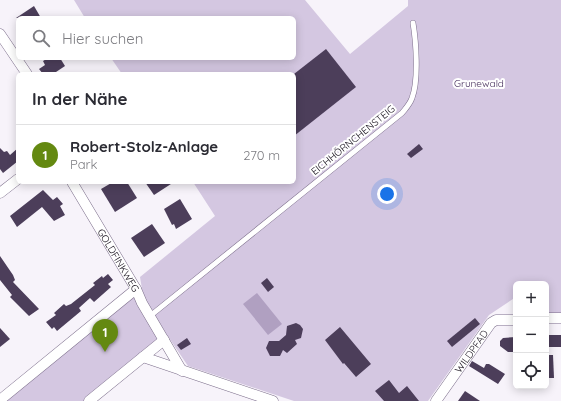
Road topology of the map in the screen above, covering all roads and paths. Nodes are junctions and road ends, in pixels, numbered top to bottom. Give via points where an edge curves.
1 (412, 23) dead end
2 (2, 39) edge
3 (16, 59) edge
4 (17, 60) edge
5 (26, 72) edge
6 (16, 181) edge
7 (73, 184) edge
8 (0, 193) edge
9 (136, 289) junction
10 (150, 316) junction
11 (549, 318) edge
12 (561, 318) edge
13 (513, 320) edge
14 (164, 340) junction
15 (143, 357) junction
16 (182, 371) junction
17 (0, 400) edge
18 (89, 401) edge
19 (273, 401) edge
20 (436, 401) edge

1 - 10 lane, EICHHÖRNCHENSTEIG via 415,83 413,96 402,113
2 - 3 street
4 - 5 street
6 - 8 street
7 - 9 street, GOLDFINKWEG
9 - 10 street, GOLDFINKWEG
9 - 17 street
10 - 14 street, GOLDFINKWEG
11 - 12 street
13 - 20 street, WILDPFAD via 496,320 491,323
14 - 15 street
14 - 16 street, GOLDFINKWEG
15 - 16 street
15 - 18 street
16 - 19 street

